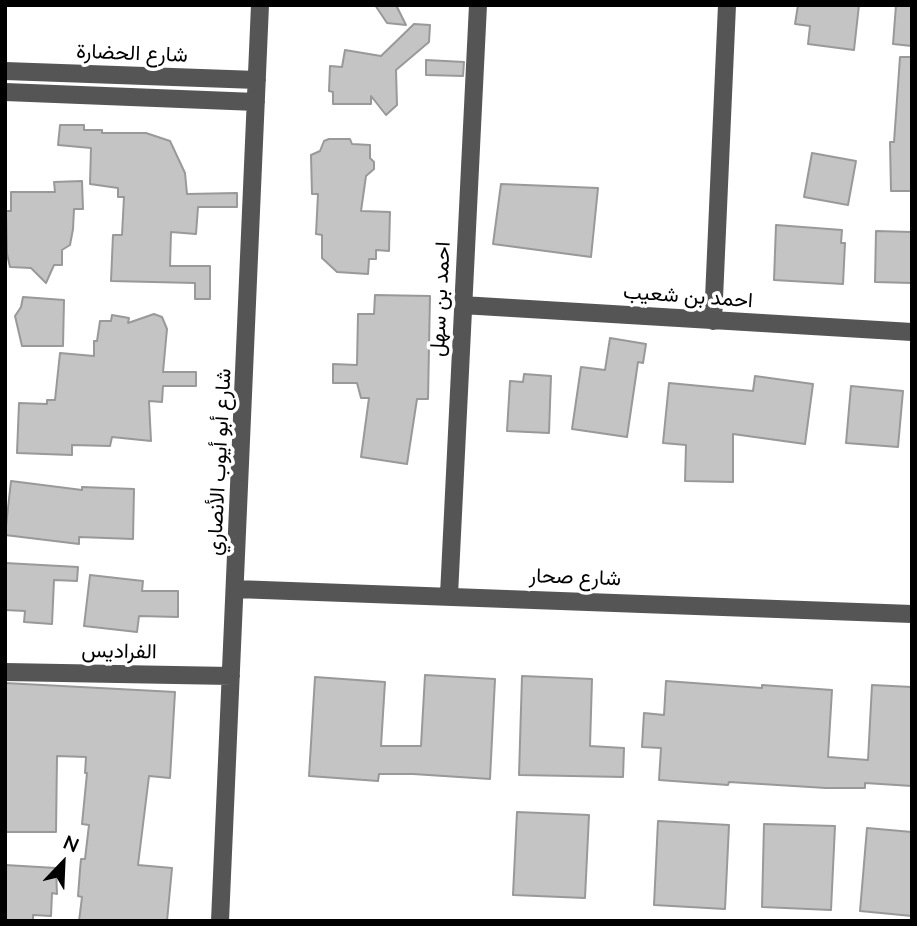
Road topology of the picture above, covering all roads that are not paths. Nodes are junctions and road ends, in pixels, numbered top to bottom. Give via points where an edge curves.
1 (260, 5) edge
2 (478, 5) edge
3 (727, 5) edge
4 (5, 71) edge
5 (257, 80) junction
6 (5, 92) edge
7 (256, 102) junction
8 (462, 305) junction
9 (713, 321) junction
10 (912, 332) edge
11 (236, 589) junction
12 (449, 595) junction
13 (912, 614) edge
14 (5, 672) edge
15 (231, 676) junction
16 (220, 921) edge

1 - 5 street, شارع أبو أيوب الأنصاري
2 - 8 street, احمد بن سهل
3 - 9 street
4 - 5 street, شارع الحضارة
5 - 7 street, شارع أبو أيوب الأنصاري
6 - 7 street, شارع الحضارة
7 - 11 street, شارع أبو أيوب الأنصاري
8 - 9 street, احمد بن شعيب
8 - 12 street, احمد بن سهل
9 - 10 street, احمد بن شعيب
11 - 12 street, شارع صحار
11 - 15 street, شارع أبو أيوب الأنصاري
12 - 13 street, شارع صحار
14 - 15 street, الفراديس
15 - 16 street, شارع أبو أيوب الأنصاري

